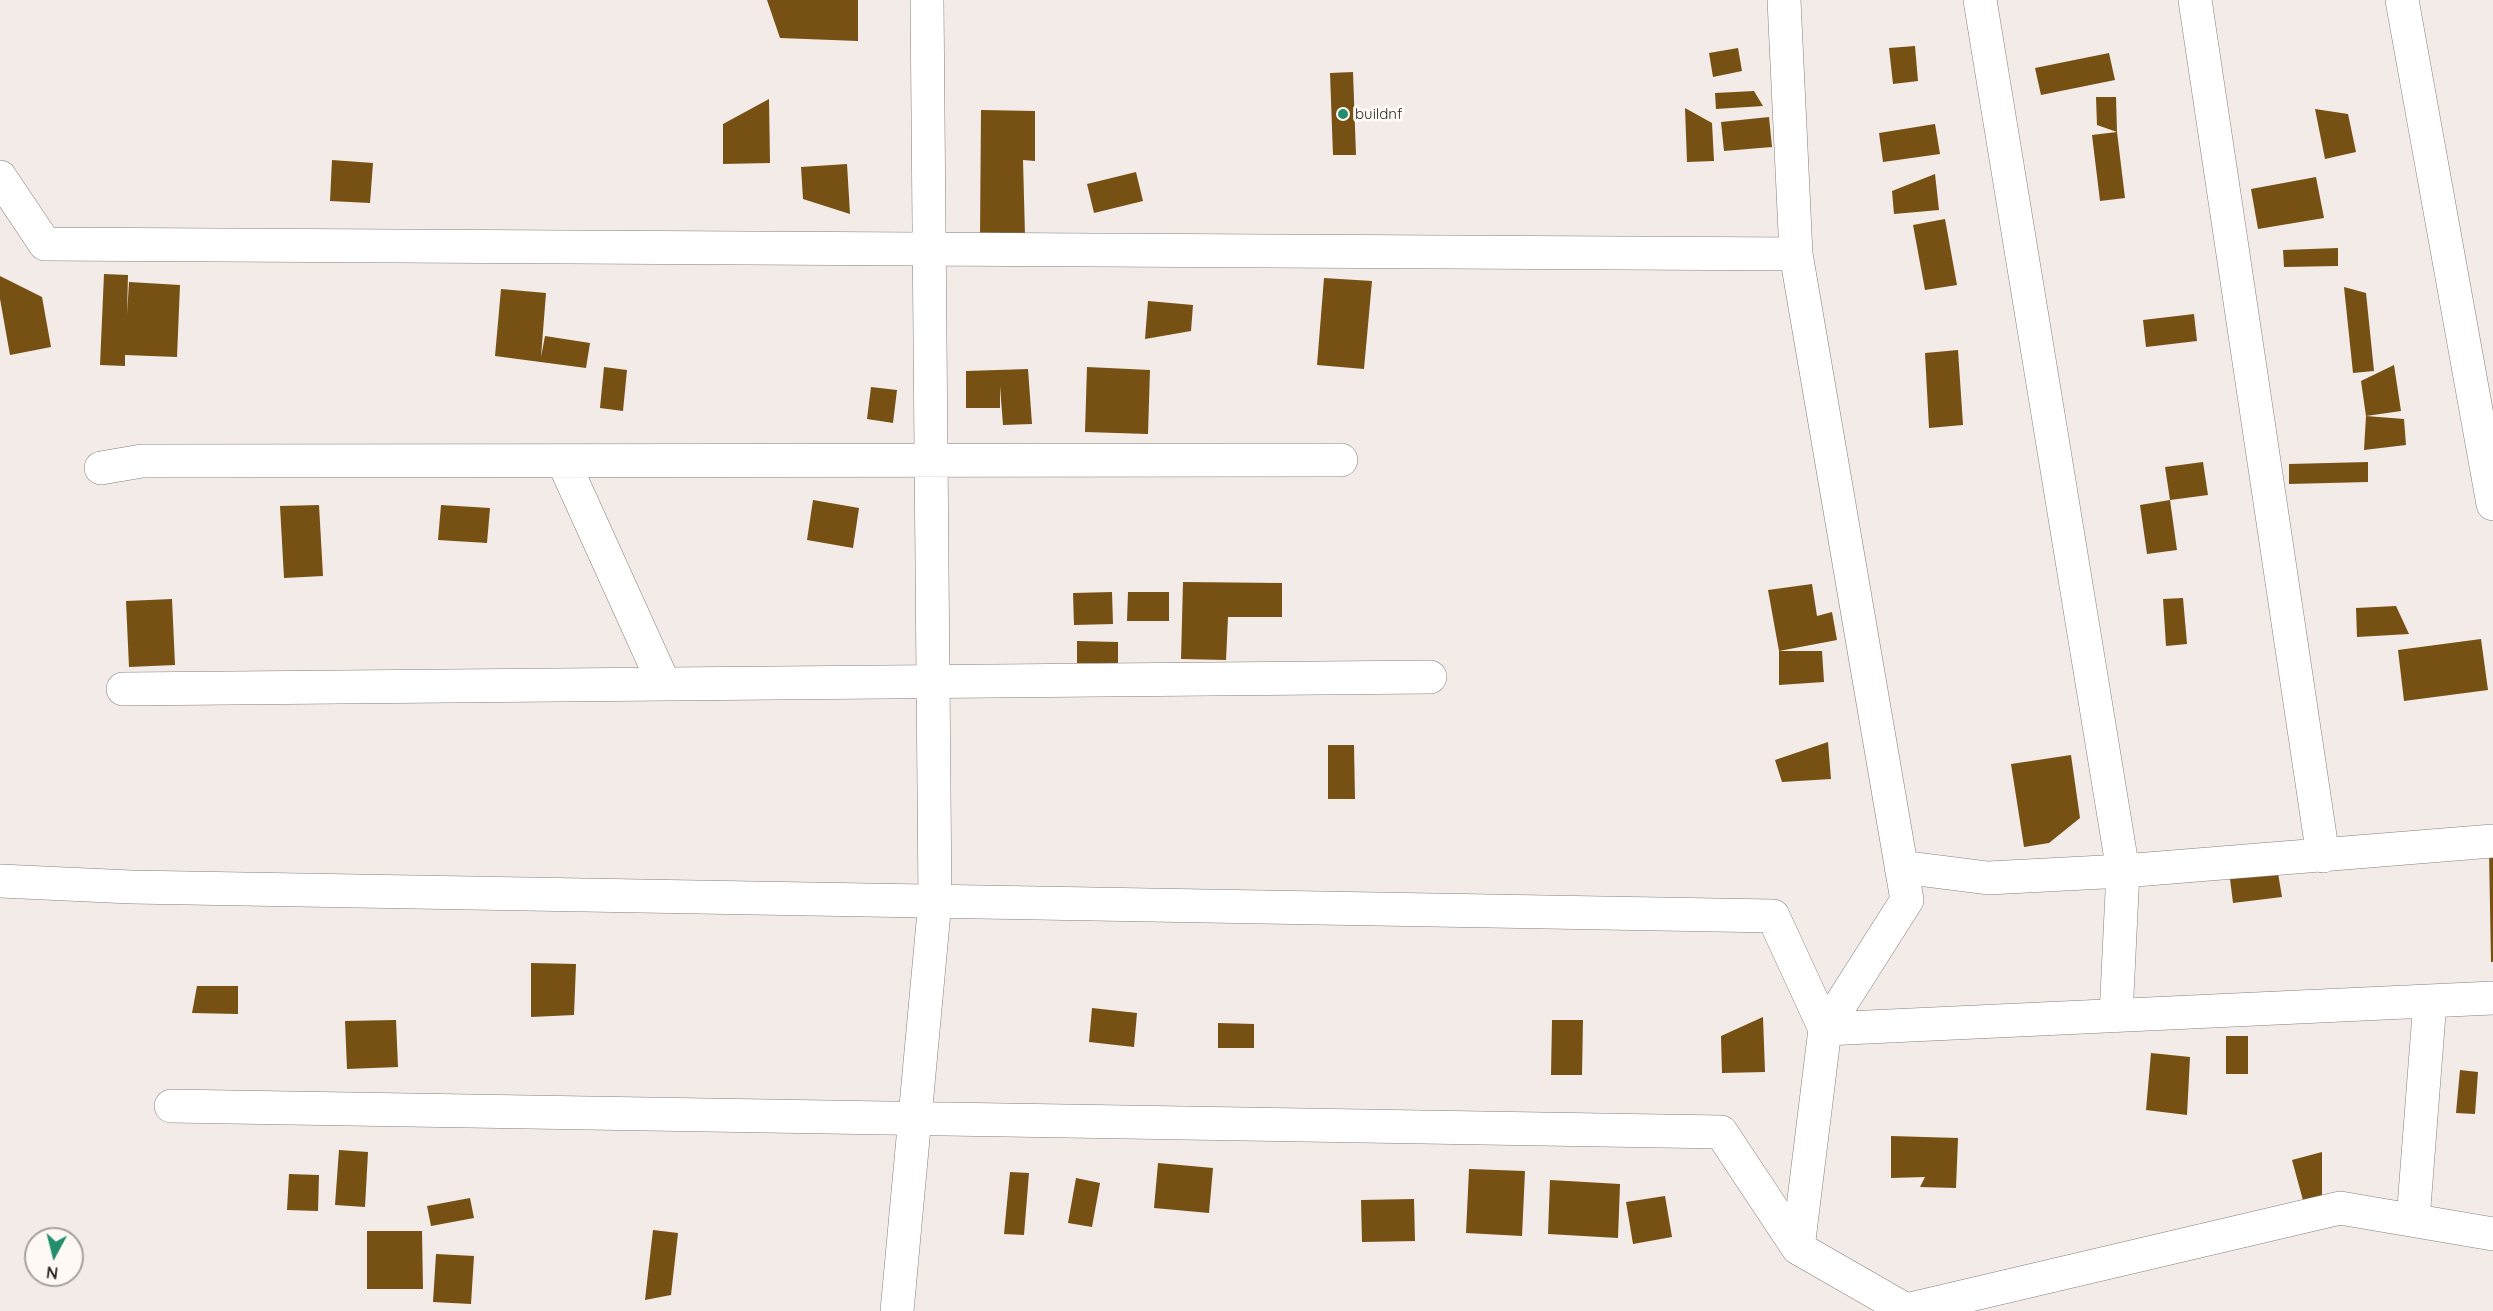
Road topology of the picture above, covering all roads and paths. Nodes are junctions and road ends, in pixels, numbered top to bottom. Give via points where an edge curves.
1 (927, 0) edge
2 (1784, 0) edge
3 (1980, 0) edge
4 (2195, 0) edge
5 (2402, 0) edge
6 (0, 177) edge
7 (929, 249) junction
8 (1797, 254) junction
9 (1341, 460) dead end
10 (563, 461) junction
11 (931, 461) junction
12 (101, 468) dead end
13 (2493, 504) edge
14 (1430, 677) dead end
15 (933, 681) junction
16 (664, 684) junction
17 (123, 689) dead end
18 (2493, 841) edge
19 (2323, 856) junction
20 (1901, 867) junction
21 (2123, 871) junction
22 (0, 881) edge
23 (935, 902) junction
24 (2493, 998) edge
25 (2430, 1001) junction
26 (2116, 1016) junction
27 (1825, 1029) junction
28 (171, 1106) dead end
29 (915, 1118) junction
30 (2413, 1220) junction
31 (2493, 1234) edge
32 (1798, 1248) junction
33 (897, 1311) edge

1 - 7 street
2 - 8 street
3 - 21 street
4 - 19 street
5 - 13 street
6 - 7 street via 45,244
7 - 8 street
7 - 11 street
8 - 20 street
9 - 11 street
10 - 11 street
10 - 12 street via 142,461
10 - 16 street
11 - 15 street
14 - 15 street
15 - 16 street
15 - 23 street
16 - 17 street
18 - 19 street
19 - 21 street
20 - 21 street via 1988,878
20 - 27 street via 1907,900
21 - 26 street
22 - 23 street via 131,887
23 - 27 street via 1773,916
23 - 29 street
24 - 25 street
25 - 26 street
25 - 30 street
26 - 27 street
27 - 32 street
28 - 29 street
29 - 32 street via 1721,1132
29 - 33 street
30 - 31 street
30 - 32 street via 2340,1208 1906,1310

